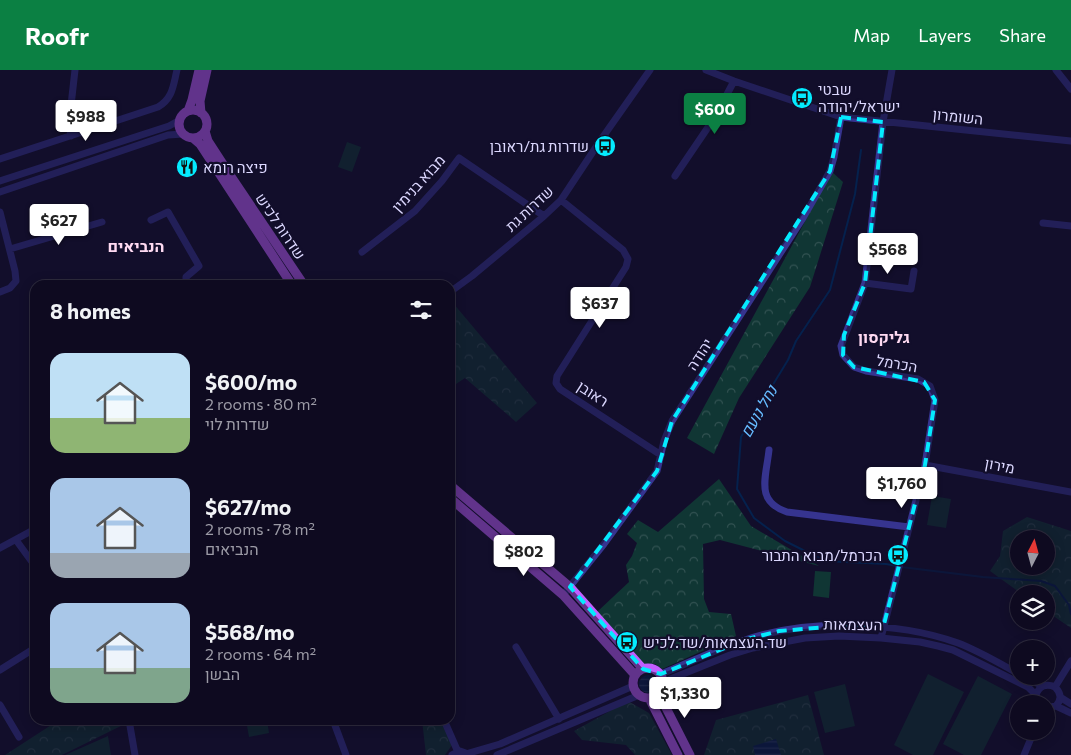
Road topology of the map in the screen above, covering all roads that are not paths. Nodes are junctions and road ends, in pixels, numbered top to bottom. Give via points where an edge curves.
1 (75, 70) edge
2 (177, 70) edge
3 (199, 70) edge
4 (207, 70) edge
5 (649, 70) edge
6 (707, 70) edge
7 (892, 70) edge
8 (1056, 70) edge
9 (734, 81) junction
10 (1071, 89) edge
11 (188, 111) junction
12 (201, 113) junction
13 (841, 117) junction
14 (180, 120) junction
15 (884, 122) junction
16 (205, 131) junction
17 (183, 134) junction
18 (71, 136) junction
19 (192, 138) junction
20 (1071, 141) edge
21 (0, 159) edge
22 (675, 176) dead end
23 (0, 181) edge
24 (0, 192) edge
25 (561, 200) junction
26 (0, 212) edge
27 (544, 216) junction
28 (151, 220) dead end
29 (102, 222) dead end
30 (1043, 223) dead end
31 (1071, 226) edge
32 (10, 249) junction
33 (362, 252) dead end
34 (914, 271) dead end
35 (186, 280) edge
36 (289, 280) edge
37 (301, 280) edge
38 (865, 284) junction
39 (455, 288) edge
40 (0, 292) edge
41 (769, 450) dead end
42 (661, 455) junction
43 (924, 464) junction
44 (455, 489) edge
45 (1071, 492) edge
46 (455, 502) edge
47 (909, 527) junction
48 (30, 532) edge
49 (16, 540) junction
50 (0, 548) edge
51 (30, 559) edge
52 (570, 587) junction
53 (563, 595) junction
54 (884, 628) junction
55 (881, 638) junction
56 (516, 646) dead end
57 (30, 651) edge
58 (1071, 660) edge
59 (643, 669) junction
60 (1010, 669) edge
61 (0, 670) edge
62 (635, 675) junction
63 (662, 678) junction
64 (633, 686) junction
65 (1043, 686) joint
66 (1055, 687) junction
67 (658, 694) junction
68 (638, 695) junction
69 (1036, 695) joint
70 (1060, 697) junction
71 (649, 698) junction
72 (1071, 704) edge
73 (0, 705) edge
74 (1056, 706) joint
75 (1071, 713) edge
76 (559, 719) junction
77 (129, 725) edge
78 (335, 725) edge
79 (446, 725) edge
80 (19, 737) dead end
81 (1030, 740) edge
82 (455, 753) edge
83 (470, 754) edge
84 (135, 755) edge
85 (346, 755) edge
86 (498, 755) edge
87 (678, 755) edge
88 (690, 755) edge
89 (1024, 755) edge

1 - 18 street via 69,123
2 - 18 street via 171,94 165,103
3 - 11 main road
4 - 12 main road via 200,101
5 - 25 street, שדרות גת
6 - 9 street, השומרון
7 - 15 street, הכרמל
8 - 10 street
9 - 13 street, השומרון
9 - 22 street via 715,117
11 - 12 main road
11 - 14 main road
12 - 16 main road via 207,123
13 - 15 street, השומרון
13 - 42 street, יהודה via 830,171 672,421
14 - 17 main road
14 - 23 street
15 - 20 street, השומרון
15 - 38 street, הכרמל
16 - 19 main road
16 - 37 main road, שדרות לכיש via 232,178
17 - 19 main road
17 - 24 street via 168,135
18 - 21 street
19 - 36 main road, שדרות לכיש via 200,144
25 - 27 street, שדרות גת
25 - 42 street, ראובן via 623,250 628,259 626,268 557,376 556,383 560,389
26 - 32 street
27 - 33 street, מבוא בנימין via 459,158 415,211
27 - 39 street, שדרות גת
28 - 35 street via 168,212 199,266
29 - 32 street
30 - 31 street
32 - 40 street via 16,281
34 - 38 street via 911,289
38 - 43 street, הכרמל via 844,335 843,355 854,367 918,379 930,386 935,405
41 - 47 street via 765,489 771,505 787,512
42 - 52 street, יהודה via 657,471
43 - 45 street, מירון
43 - 47 street, הכרמל
44 - 52 main road
46 - 53 main road
47 - 54 street, הכרמל
48 - 49 street
49 - 50 street
49 - 51 street
52 - 53 street, יהודה
52 - 59 main road
53 - 62 main road
54 - 55 street, הכרמל
54 - 60 street, העצמאות via 922,633 957,643
54 - 63 street, העצמאות via 841,626 779,631 744,640
55 - 63 street, העצמאות via 839,636 771,643
55 - 69 street, העצמאות via 953,650 1028,687
56 - 76 street
57 - 61 street
58 - 66 street
59 - 62 main road
59 - 63 main road via 651,668
62 - 64 main road
63 - 67 main road
64 - 68 main road
64 - 76 street
65 - 66 street
65 - 69 street
66 - 70 street
67 - 71 main road
67 - 88 main road
68 - 71 main road
68 - 86 street
70 - 72 street
70 - 74 street
71 - 87 main road
73 - 80 street
74 - 75 street
76 - 83 street
77 - 84 street
78 - 85 street
79 - 82 street
81 - 89 street
82 - 83 street

